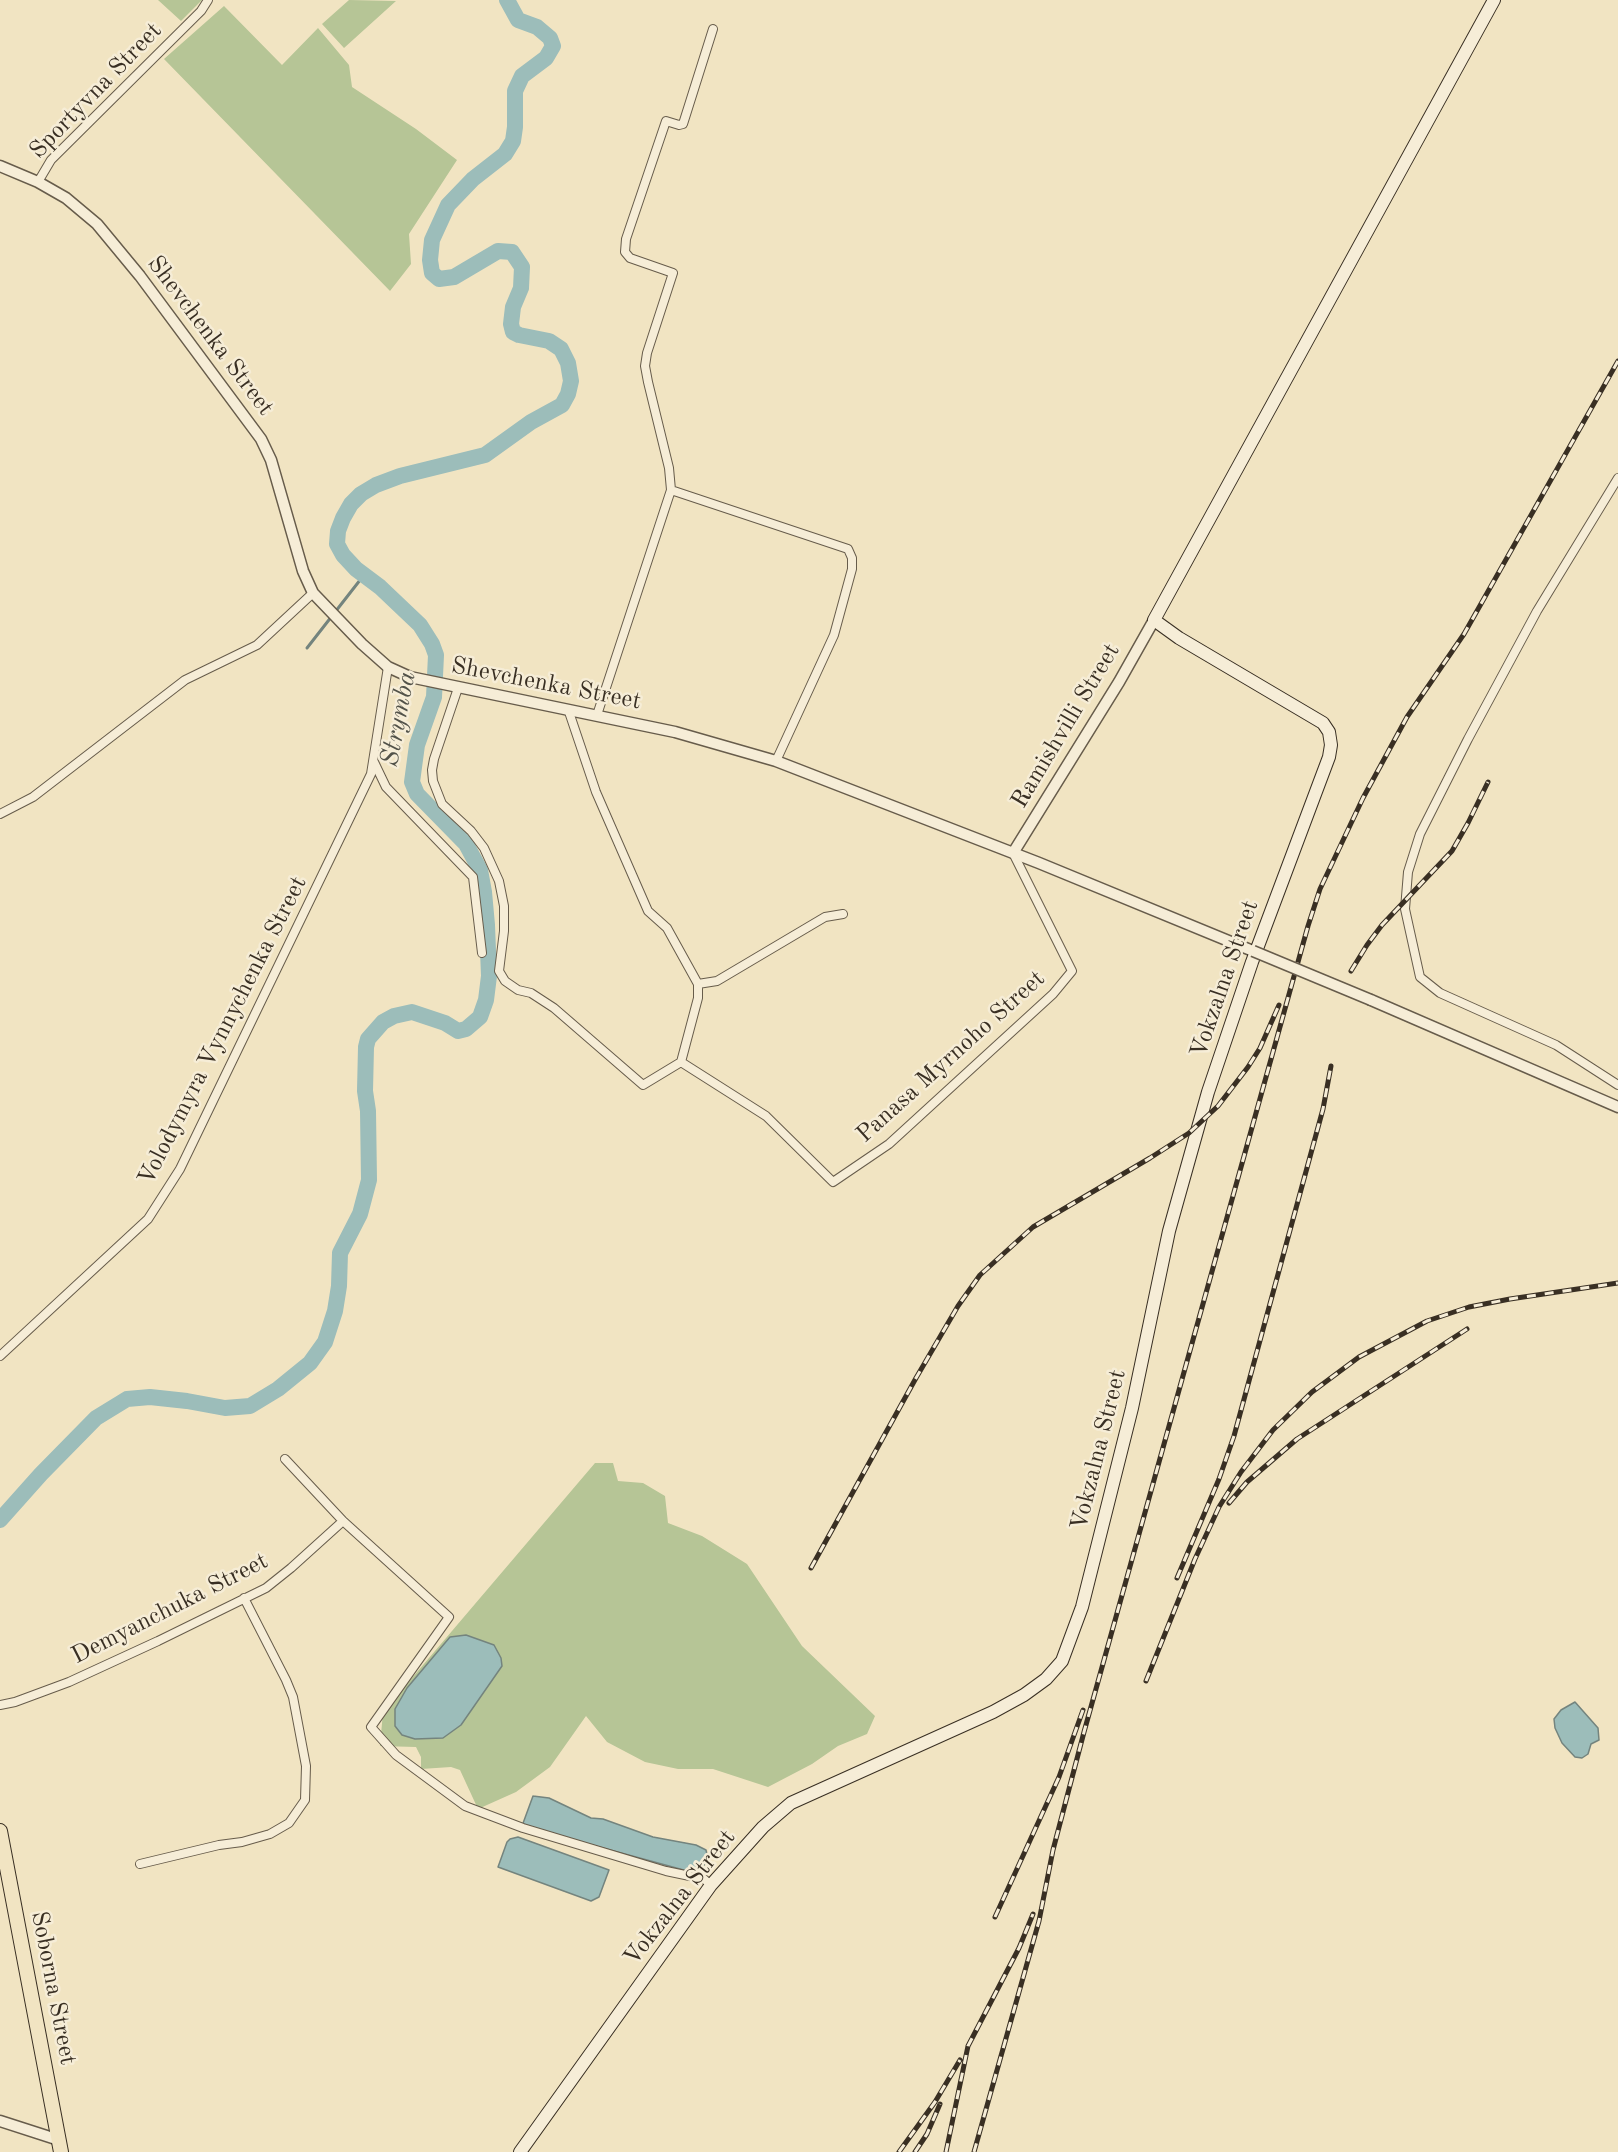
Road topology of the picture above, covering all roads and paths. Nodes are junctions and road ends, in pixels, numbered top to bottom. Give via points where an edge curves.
1 (208, 0) edge
2 (1494, 0) edge
3 (713, 29) dead end
4 (0, 166) edge
5 (38, 182) junction
6 (1618, 478) edge
7 (671, 490) junction
8 (313, 593) junction
9 (1154, 620) junction
10 (388, 667) junction
11 (454, 687) junction
12 (568, 709) junction
13 (597, 715) junction
14 (776, 761) junction
15 (373, 762) junction
16 (0, 814) edge
17 (1013, 853) junction
18 (843, 914) dead end
19 (482, 953) dead end
20 (698, 984) junction
21 (681, 1062) junction
22 (1618, 1085) edge
23 (1618, 1107) edge
24 (0, 1356) edge
25 (285, 1459) dead end
26 (343, 1521) junction
27 (244, 1598) junction
28 (0, 1705) edge
29 (0, 1832) edge
30 (140, 1864) dead end
31 (711, 1885) junction
32 (0, 2121) edge
33 (60, 2146) edge
34 (520, 2152) edge

1 - 5 street, Sportyvna Street via 51,160
2 - 9 main road
3 - 7 street via 683,124 666,121 626,239 625,252 630,258 673,273 645,366
4 - 5 street, Shevchenka Street
5 - 8 street, Shevchenka Street via 66,198 97,224 261,439
6 - 22 street via 1537,611 1420,834 1408,872 1405,909 1420,977 1440,993 1556,1045
7 - 13 street
7 - 14 street via 848,549 852,558 834,635
8 - 10 street, Shevchenka Street
8 - 16 street via 257,645 185,680 33,797
9 - 17 street, Ramishvilli Street
9 - 31 main road, Vokzalna Street via 1323,723 1331,745 1248,972 1198,1124 1169,1231 1129,1420 1083,1607 1062,1661 1046,1679 993,1712 791,1803
10 - 11 street, Shevchenka Street via 410,677
10 - 15 street, Volodymyra Vynnychenka Street
11 - 12 street, Shevchenka Street
11 - 21 street via 432,770 442,804 484,848 499,881 504,906 499,971 505,981 554,1008 643,1085
12 - 13 street, Shevchenka Street
12 - 20 street via 596,792 648,911 667,928
13 - 14 street, Shevchenka Street
14 - 17 street, Shevchenka Street
15 - 19 street via 386,788 473,877
15 - 24 street, Volodymyra Vynnychenka Street via 371,774 185,1158 148,1219
17 - 21 street, Panasa Myrnoho Street via 1072,971 889,1144 833,1182 766,1116
17 - 23 street, Shevchenka Street, bridge
18 - 20 street via 825,917 717,981
20 - 21 street
25 - 26 street
26 - 27 street, Demyanchuka Street via 266,1588
26 - 31 street via 448,1617 371,1727 396,1755 465,1806 523,1828 704,1879
27 - 28 street, Demyanchuka Street via 69,1682
27 - 30 street via 293,1697 306,1766 305,1800 289,1823 270,1834
29 - 33 main road, Soborna Street
31 - 34 main road, Vokzalna Street
32 - 33 street

